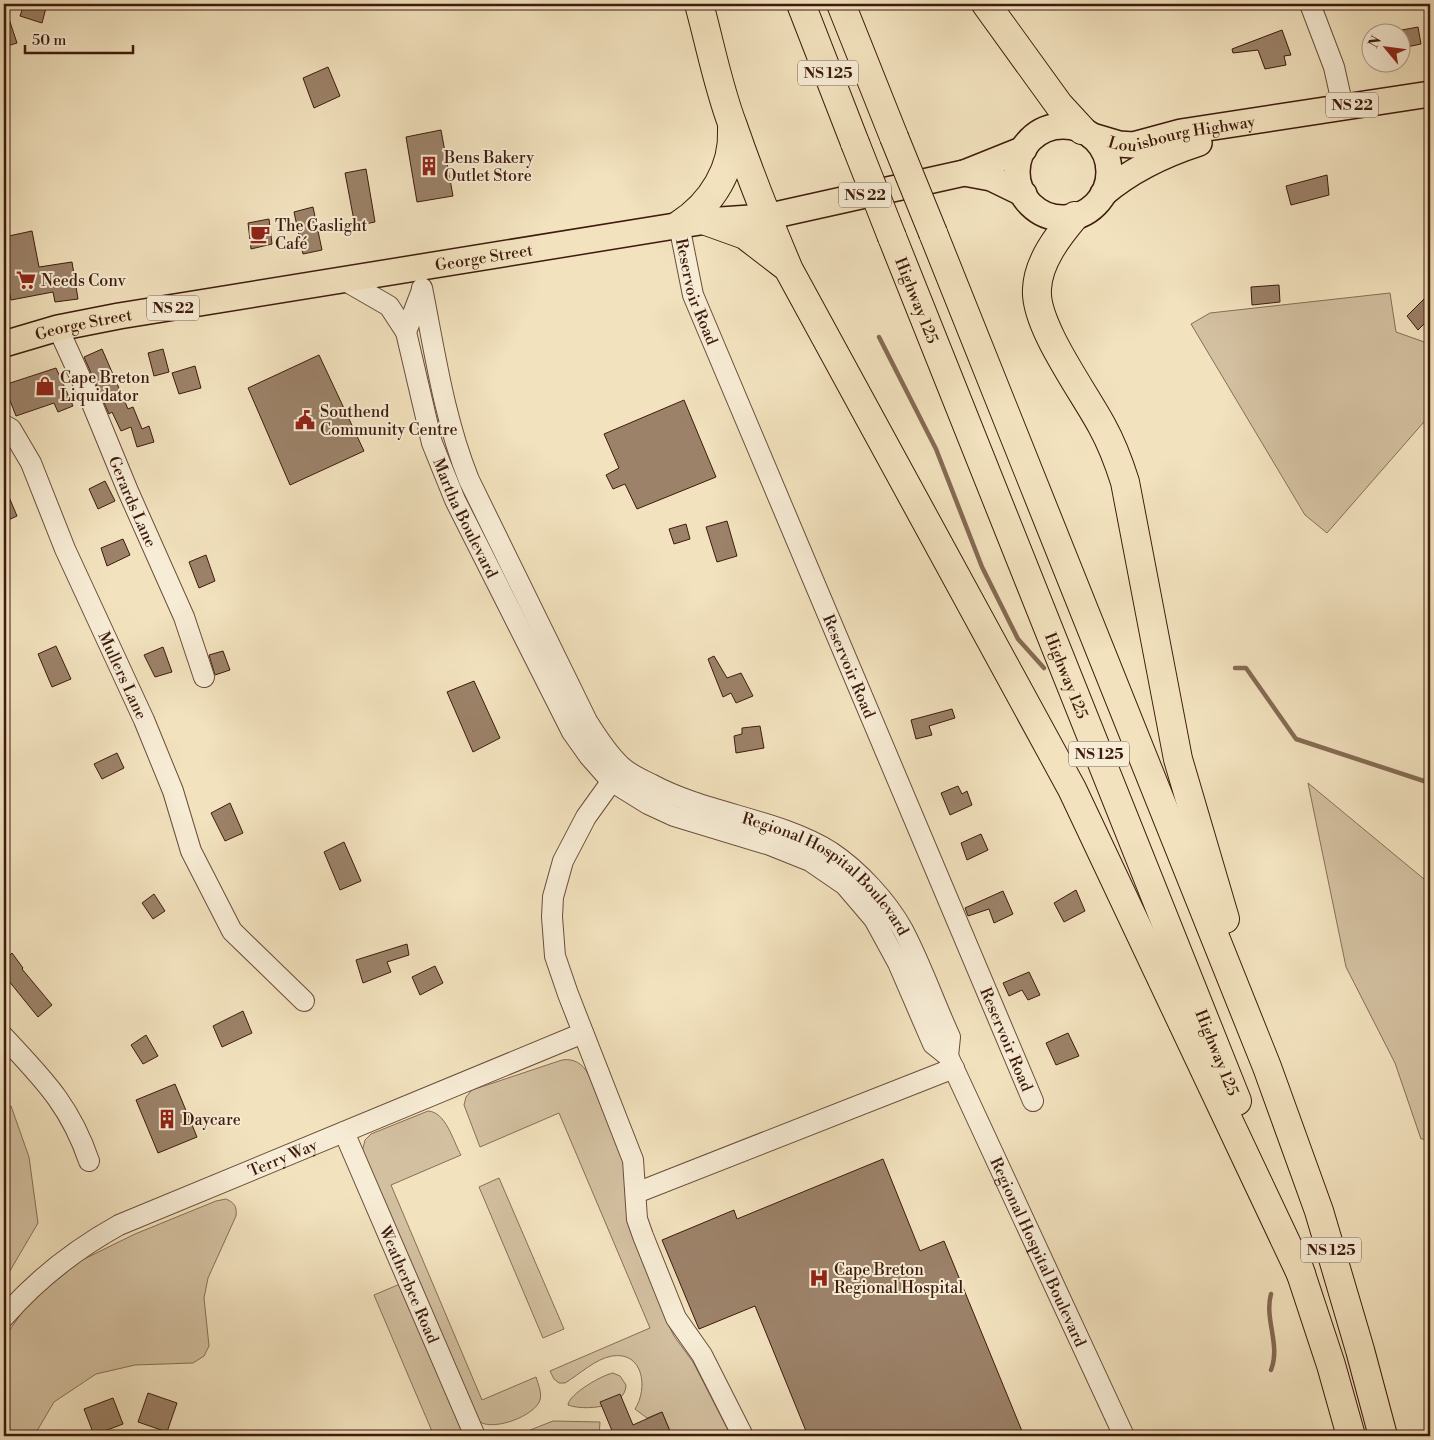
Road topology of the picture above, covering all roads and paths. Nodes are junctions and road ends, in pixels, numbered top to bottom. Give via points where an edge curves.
1 (699, 4) edge
2 (801, 4) edge
3 (841, 4) edge
4 (986, 4) edge
5 (1310, 4) edge
6 (1430, 94) edge
7 (1343, 107) junction
8 (1273, 118) junction
9 (732, 125) junction
10 (1087, 133) junction
11 (1024, 149) junction
12 (964, 172) junction
13 (1024, 194) junction
14 (1103, 194) junction
15 (1075, 216) junction
16 (766, 217) junction
17 (706, 221) junction
18 (679, 226) junction
19 (789, 270) junction
20 (420, 279) junction
21 (344, 280) junction
22 (58, 328) junction
23 (406, 332) junction
24 (4, 344) edge
25 (4, 425) edge
26 (204, 677) dead end
27 (617, 774) junction
28 (304, 1001) dead end
29 (583, 1033) junction
30 (4, 1037) edge
31 (951, 1062) junction
32 (1267, 1067) junction
33 (1033, 1101) dead end
34 (344, 1132) junction
35 (89, 1161) dead end
36 (636, 1194) junction
37 (1301, 1274) junction
38 (4, 1317) edge
39 (476, 1436) edge
40 (743, 1436) edge
41 (1124, 1436) edge
42 (1351, 1436) edge
43 (1384, 1436) edge

1 - 9 highway
2 - 37 highway, Highway 125 / NS 125, bridge via 1187,971
3 - 32 highway, NS 125, bridge
4 - 10 highway via 1059,105
5 - 7 street via 1334,67
6 - 7 main road, Louisbourg Highway / NS 22
7 - 8 main road, Louisbourg Highway / NS 22
8 - 10 main road, Louisbourg Highway / NS 22 via 1182,132 1133,145 1119,144
8 - 14 main road, Louisbourg Highway / NS 22 via 1158,159
9 - 16 highway
9 - 18 highway via 732,145 722,179 709,198
10 - 11 main road via 1069,126 1056,126 1032,138
10 - 14 main road via 1101,145 1107,157 1109,176
11 - 12 main road, George Street / NS 22
11 - 13 main road via 1018,171
12 - 13 main road, George Street / NS 22 via 991,178
12 - 16 main road, George Street / NS 22
13 - 15 main road via 1031,204 1051,216
14 - 15 main road via 1086,211
15 - 32 highway via 1041,269 1036,289 1037,305 1052,341 1104,428 1125,482 1178,759
16 - 17 main road, George Street / NS 22
16 - 19 highway
17 - 18 main road, George Street / NS 22
17 - 19 highway via 746,234
18 - 20 main road, George Street / NS 22
18 - 33 street, Reservoir Road via 693,296
19 - 37 highway via 1072,789
20 - 21 main road, George Street / NS 22
20 - 23 street
20 - 27 street, Martha Boulevard via 447,418 469,480 587,721
21 - 22 main road, George Street / NS 22
21 - 23 street via 389,306
22 - 24 main road, George Street / NS 22
22 - 26 street, Gerards Lane via 184,617
23 - 27 street, Martha Boulevard via 432,442 455,500 572,732
25 - 28 street, Mullers Lane via 12,429 31,463 65,549 144,720 191,851 232,930
27 - 29 street via 570,845 553,897 555,956
27 - 31 street, Regional Hospital Boulevard via 648,804 674,816 810,861 845,885 874,919 898,963 933,1044
29 - 34 street, Terry Way
29 - 36 street via 633,1160
30 - 35 street via 66,1108
31 - 36 street
31 - 41 street, Regional Hospital Boulevard
32 - 43 highway, NS 125 via 1319,1211
34 - 38 street, Terry Way via 119,1225 63,1259
34 - 39 street, Weatherbee Road
36 - 40 street via 639,1228 672,1310 702,1355
37 - 42 highway, Highway 125 / NS 125

